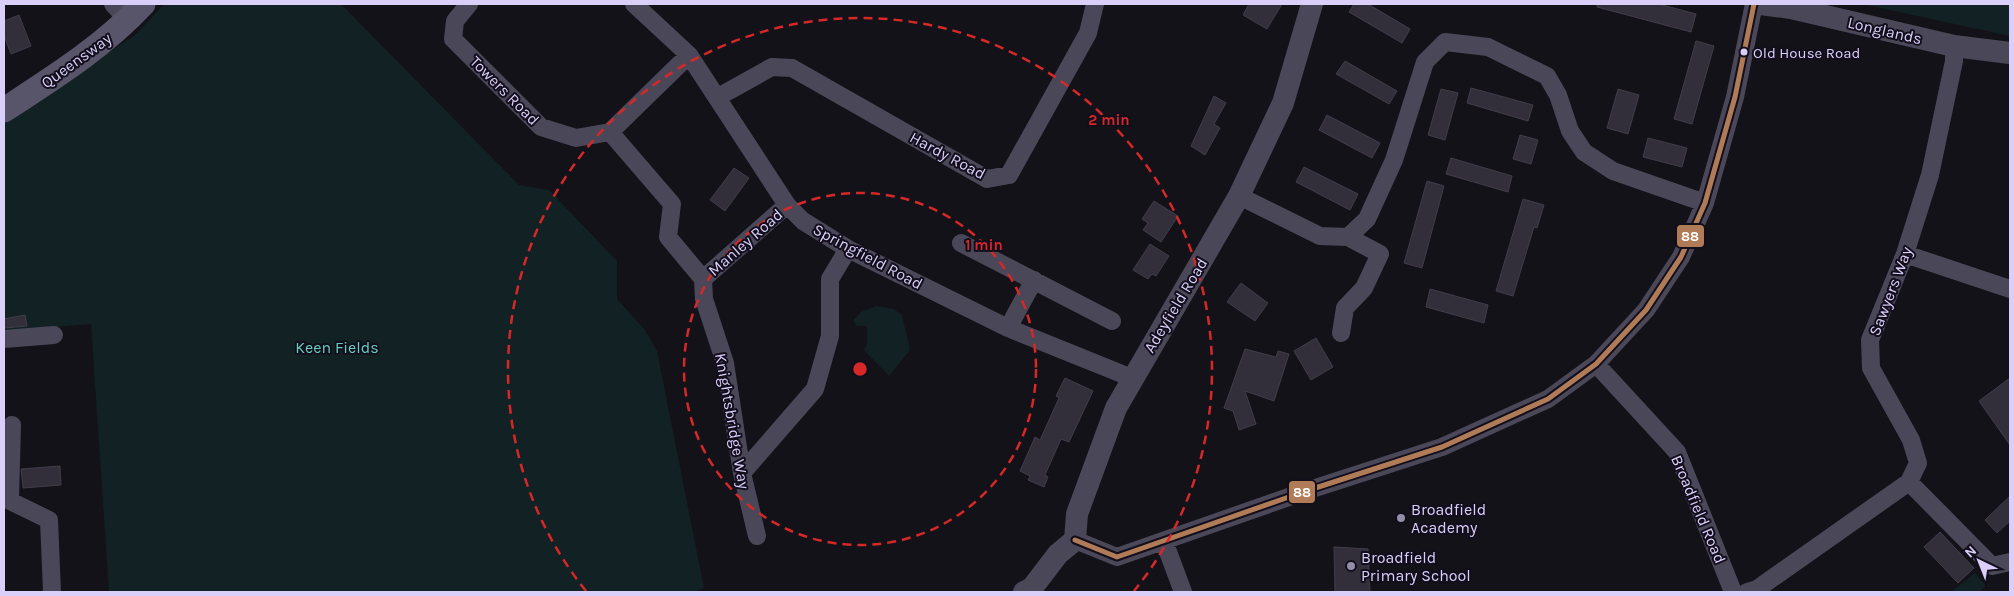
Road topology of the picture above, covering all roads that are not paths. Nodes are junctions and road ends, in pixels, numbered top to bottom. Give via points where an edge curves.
1 (469, 4) edge
2 (634, 4) edge
3 (1095, 4) edge
4 (1312, 4) edge
5 (1754, 4) edge
6 (1761, 4) edge
7 (128, 9) edge
8 (1954, 46) junction
9 (2010, 53) edge
10 (689, 55) junction
11 (718, 97) junction
12 (4, 110) edge
13 (610, 132) junction
14 (1239, 196) junction
15 (1705, 203) junction
16 (787, 205) junction
17 (1348, 237) junction
18 (961, 243) dead end
19 (848, 248) junction
20 (1905, 254) junction
21 (704, 279) junction
22 (1034, 280) junction
23 (2008, 285) edge
24 (1112, 321) dead end
25 (1008, 328) junction
26 (1341, 333) dead end
27 (54, 335) dead end
28 (4, 339) edge
29 (1596, 364) junction
30 (1132, 378) junction
31 (12, 425) dead end
32 (742, 473) junction
33 (1909, 482) junction
34 (7, 498) edge
35 (757, 536) dead end
36 (1074, 540) junction
37 (1164, 541) junction
38 (2010, 562) edge
39 (1030, 591) edge
40 (52, 592) edge
41 (1183, 592) edge
42 (1733, 592) edge
43 (1747, 592) edge

1 - 13 street, Towers Road via 455,22 453,39 541,127 576,138
2 - 10 street, Springfield Road
3 - 11 street, Hardy Road via 1088,33 1009,175 987,179 792,68 772,68
4 - 14 street, Adeyfield Road via 1283,103
5 - 15 street via 1735,97
6 - 8 street, Longlands
7 - 12 main road, Queensway via 76,63
8 - 9 street, Longlands
8 - 20 street, Sawyers Way via 1954,61 1930,175
10 - 11 street, Springfield Road
10 - 13 street
11 - 16 street, Springfield Road
13 - 21 street via 672,204 668,237
14 - 17 street via 1320,236
14 - 30 street, Adeyfield Road
15 - 17 street via 1613,171 1584,152 1570,131 1558,95 1547,76 1488,47 1444,42 1424,62 1394,160 1367,219
15 - 29 street via 1681,257 1646,310
16 - 19 street, Springfield Road via 803,221
16 - 21 street, Manley Road
17 - 26 street via 1380,254 1364,288 1346,308
18 - 22 street
19 - 25 street, Springfield Road
19 - 32 street via 830,279 830,336 815,389
20 - 23 street
20 - 33 street, Sawyers Way via 1870,340 1871,368 1911,440 1918,463
21 - 32 street, Knightsbridge Way via 704,299 726,363
22 - 24 street
22 - 25 street
25 - 30 street, Springfield Road
27 - 28 street
29 - 37 street via 1548,399 1442,447
29 - 42 street, Broadfield Road via 1677,452
30 - 36 street, Adeyfield Road via 1116,408 1077,514
31 - 34 street
32 - 35 street, Knightsbridge Way
33 - 38 street via 1992,566
33 - 43 street via 1757,589
34 - 40 street via 49,520
36 - 37 street via 1118,558
36 - 39 street via 1058,554
37 - 41 street

